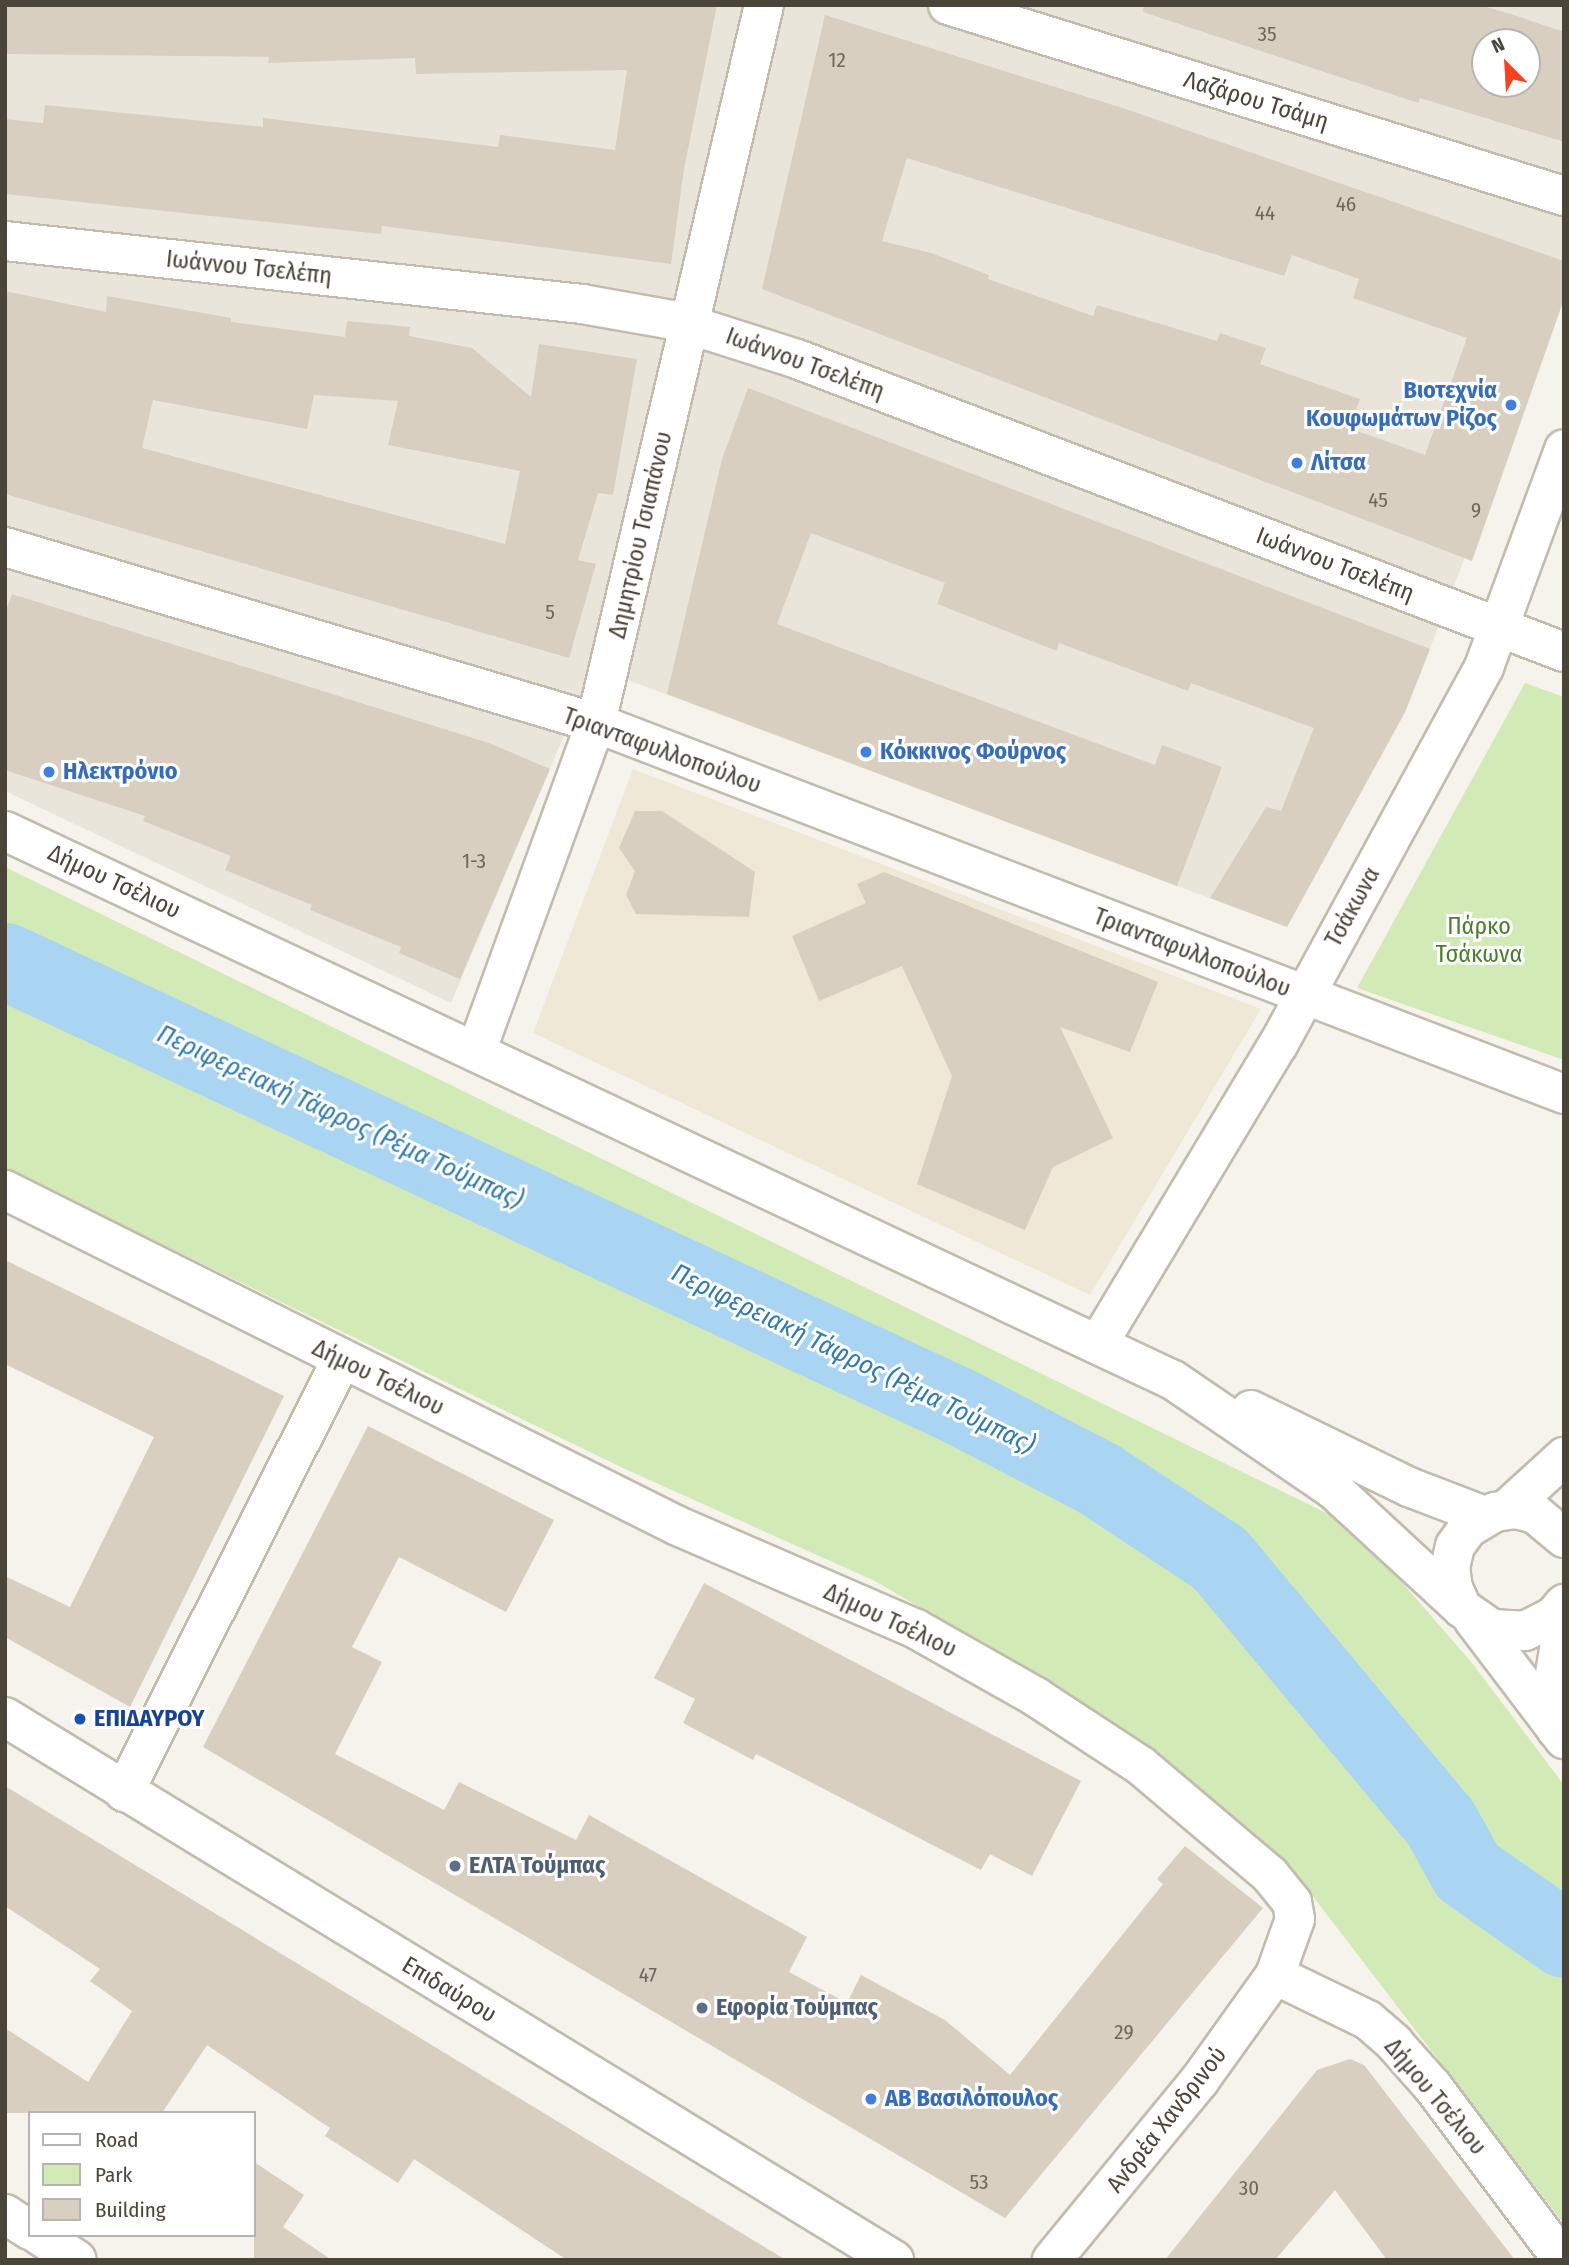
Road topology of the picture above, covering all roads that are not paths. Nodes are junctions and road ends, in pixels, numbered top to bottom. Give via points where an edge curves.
1 (764, 5) edge
2 (948, 5) edge
3 (1564, 196) edge
4 (5, 241) edge
5 (690, 325) junction
6 (1564, 449) edge
7 (5, 547) edge
8 (1501, 628) junction
9 (1564, 652) edge
10 (597, 723) junction
11 (5, 831) edge
12 (1304, 996) junction
13 (476, 1052) junction
14 (1564, 1094) edge
15 (5, 1190) edge
16 (1098, 1344) junction
17 (341, 1360) junction
18 (1173, 1381) junction
19 (1564, 1457) edge
20 (1495, 1513) junction
21 (1564, 1538) edge
22 (1564, 1604) edge
23 (1468, 1613) junction
24 (1564, 1619) edge
25 (5, 1717) edge
26 (1560, 1734) edge
27 (124, 1792) junction
28 (1275, 1975) junction
29 (5, 2214) edge
30 (28, 2229) edge
31 (42, 2237) edge
32 (77, 2260) edge
33 (894, 2260) edge
34 (1052, 2260) edge
35 (1563, 2260) edge

1 - 5 street, Δημητρίου Τσιαπάνου
2 - 3 street, Λαζάρου Τσάμη
4 - 5 street, Ιωάννου Τσελέπη via 582,304
5 - 8 street, Ιωάννου Τσελέπη via 797,359
5 - 10 street, Δημητρίου Τσιαπάνου
6 - 8 street, Τσάκωνα
7 - 10 street, Τριανταφυλλοπούλου
8 - 9 street, Ιωάννου Τσελέπη
8 - 12 street, Τσάκωνα
10 - 12 street, Τριανταφυλλοπούλου
10 - 13 street, Δημητρίου Τσιαπάνου
11 - 13 street, Δήμου Τσέλιου
12 - 14 street, Τριανταφυλλοπούλου
12 - 16 street, Τσάκωνα
13 - 16 street, Δήμου Τσέλιου
15 - 17 street, Δήμου Τσέλιου
16 - 18 street, Δήμου Τσέλιου
17 - 27 street
17 - 28 street, Δήμου Τσέλιου via 678,1526 916,1629 1088,1730 1206,1818 1283,1889 1295,1919
18 - 20 street, Δήμου Τσέλιου via 1244,1406 1409,1487
18 - 23 street, Δήμου Τσέλιου via 1333,1489
19 - 20 street
20 - 21 street, Δήμου Τσέλιου via 1543,1518
20 - 23 street via 1468,1528 1452,1556 1453,1588
22 - 23 street via 1554,1616 1525,1631 1492,1629
23 - 26 street, Δήμου Τσέλιου
24 - 26 street, Δήμου Τσέλιου via 1554,1680
25 - 27 street, Επιδαύρου
27 - 33 street, Επιδαύρου
28 - 34 street, Ανδρέα Χανδρινού via 1199,2081
28 - 35 street, Δήμου Τσέλιου via 1368,2020 1394,2043 1433,2087
29 - 30 street
31 - 32 street

